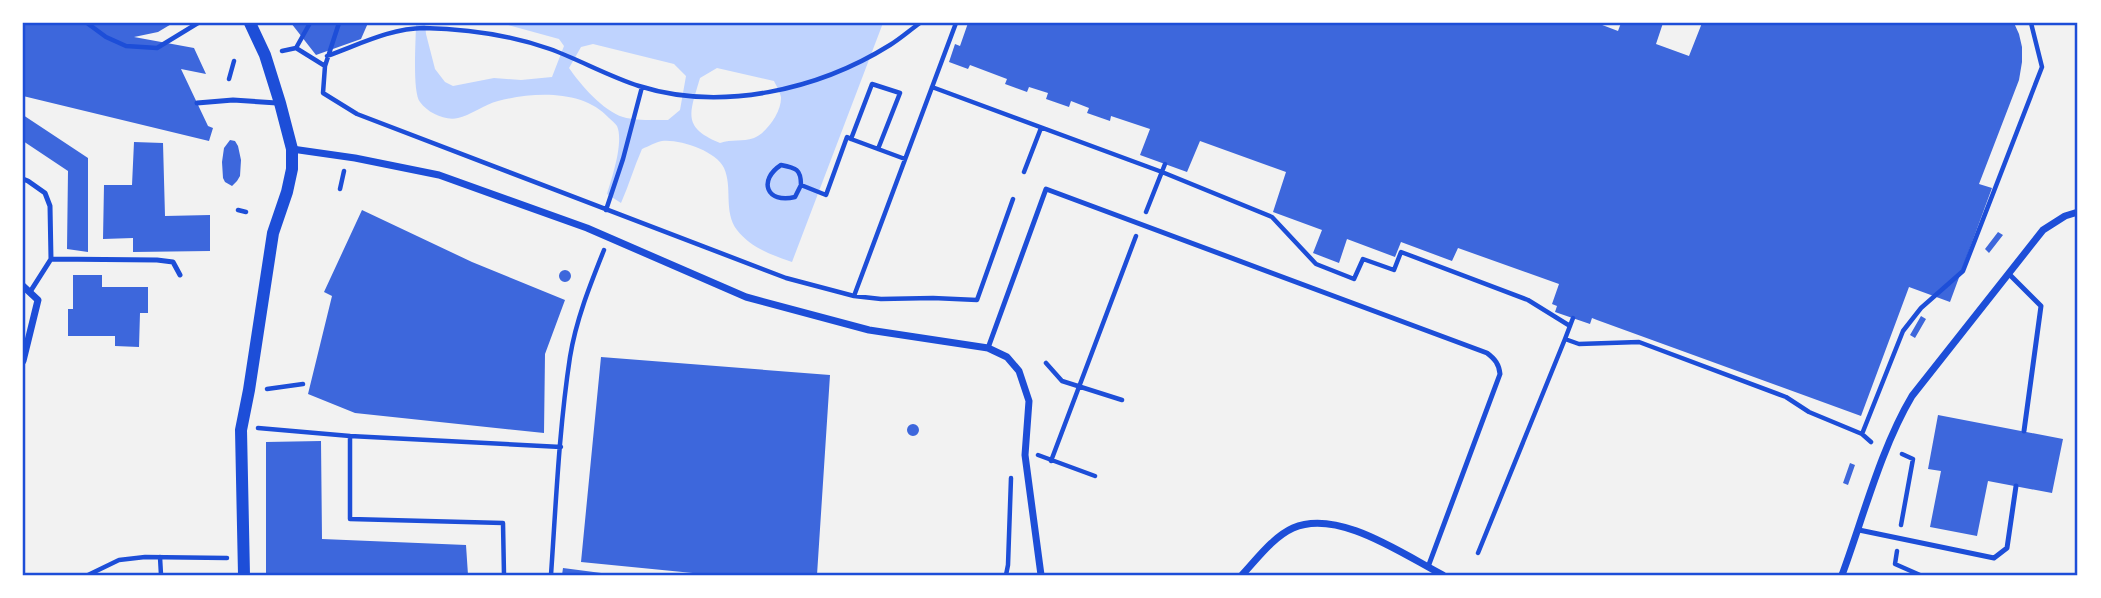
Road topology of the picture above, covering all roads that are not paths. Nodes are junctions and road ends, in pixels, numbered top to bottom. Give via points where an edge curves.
1 (250, 23) edge
2 (197, 103) dead end
3 (280, 103) junction
4 (292, 149) junction
5 (23, 179) edge
6 (2078, 212) edge
7 (51, 259) junction
8 (2009, 274) junction
9 (180, 275) dead end
10 (23, 286) edge
11 (30, 292) junction
12 (989, 348) junction
13 (23, 361) edge
14 (2024, 431) dead end
15 (2015, 486) dead end
16 (1859, 530) junction
17 (1428, 567) junction
18 (244, 575) edge
19 (1041, 575) edge
20 (1242, 575) edge
21 (1443, 575) edge
22 (1842, 575) edge

1 - 3 street
2 - 3 lane
3 - 4 street
4 - 12 street via 439,175 587,228 746,297 869,330
4 - 18 street via 287,192 273,233 241,430
5 - 7 lane via 45,193 50,206
6 - 8 street via 2043,230
7 - 9 lane via 157,260 173,262
7 - 11 lane
8 - 14 lane via 2041,306
8 - 16 street via 1901,414
10 - 11 street
11 - 13 street via 38,300
12 - 17 lane via 1046,189 1494,358 1500,374
12 - 19 street via 1007,357 1019,371 1029,401 1025,455
15 - 16 lane via 2007,548 1994,558
16 - 22 street
17 - 20 street via 1351,529 1305,524 1278,537
17 - 21 street

